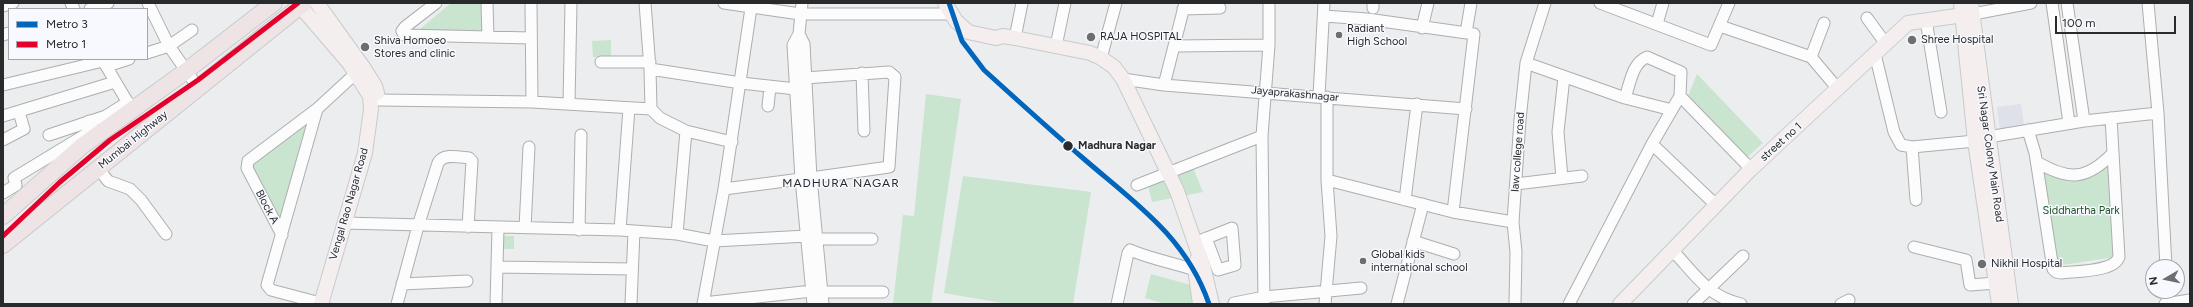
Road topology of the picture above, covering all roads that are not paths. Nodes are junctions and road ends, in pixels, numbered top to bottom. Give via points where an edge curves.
1 (13, 3) edge
2 (108, 3) edge
3 (148, 3) edge
4 (316, 3) edge
5 (436, 3) edge
6 (487, 3) edge
7 (531, 3) edge
8 (571, 3) edge
9 (645, 3) edge
10 (724, 3) edge
11 (1022, 3) edge
12 (1065, 3) edge
13 (1116, 3) edge
14 (1269, 3) edge
15 (1324, 3) edge
16 (1428, 3) edge
17 (1471, 3) edge
18 (1545, 3) edge
19 (1600, 3) edge
20 (1663, 3) edge
21 (1729, 3) edge
22 (2031, 3) edge
23 (2052, 3) edge
24 (2067, 3) edge
25 (2148, 3) edge
26 (302, 4) edge
27 (269, 5) edge
28 (3, 6) edge
29 (748, 6) edge
30 (1184, 6) edge
31 (950, 7) edge
32 (93, 8) edge
33 (801, 8) edge
34 (1220, 8) dead end
35 (1967, 9) edge
36 (1324, 16) junction
37 (1867, 18) dead end
38 (1926, 20) junction
39 (151, 21) edge
40 (1824, 23) dead end
41 (1657, 24) junction
42 (1720, 26) junction
43 (1422, 28) junction
44 (192, 30) dead end
45 (799, 34) junction
46 (1470, 34) junction
47 (488, 37) junction
48 (1009, 37) junction
49 (531, 38) junction
50 (1886, 44) junction
51 (1269, 45) junction
52 (169, 46) junction
53 (1056, 46) junction
54 (1174, 46) junction
55 (148, 53) edge
56 (1875, 54) junction
57 (1811, 57) junction
58 (1101, 58) junction
59 (121, 60) edge
60 (104, 62) edge
61 (601, 62) dead end
62 (1526, 64) junction
63 (650, 65) junction
64 (186, 71) junction
65 (356, 74) junction
66 (862, 74) junction
67 (1564, 77) junction
68 (804, 78) junction
69 (1123, 79) junction
70 (115, 82) junction
71 (741, 83) junction
72 (3, 85) edge
73 (1164, 85) junction
74 (770, 87) junction
75 (200, 89) junction
76 (796, 89) junction
77 (1838, 89) junction
78 (1266, 92) junction
79 (1680, 96) junction
80 (1323, 97) junction
81 (1625, 98) junction
82 (379, 100) junction
83 (532, 102) junction
84 (569, 104) junction
85 (1417, 104) junction
86 (130, 105) junction
87 (768, 106) dead end
88 (629, 108) junction
89 (317, 109) junction
90 (1466, 109) junction
91 (651, 110) junction
92 (1672, 110) junction
93 (18, 112) junction
94 (1941, 112) dead end
95 (2158, 113) junction
96 (3, 116) edge
97 (2111, 118) junction
98 (89, 121) junction
99 (2084, 121) junction
100 (2069, 123) junction
101 (2028, 130) junction
102 (686, 131) junction
103 (864, 131) dead end
104 (49, 134) dead end
105 (581, 135) dead end
106 (1262, 136) junction
107 (1981, 139) junction
108 (3, 140) edge
109 (732, 142) junction
110 (1652, 144) junction
111 (529, 147) dead end
112 (1912, 147) junction
113 (2113, 153) junction
114 (2037, 162) junction
115 (98, 168) junction
116 (1751, 169) junction
117 (1169, 174) junction
118 (1582, 176) dead end
119 (806, 178) junction
120 (1562, 178) junction
121 (1327, 180) junction
122 (1516, 184) junction
123 (1137, 185) dead end
124 (724, 190) junction
125 (3, 193) edge
126 (1405, 200) junction
127 (1916, 200) dead end
128 (1423, 204) junction
129 (1716, 206) junction
130 (1453, 212) junction
131 (3, 216) edge
132 (1513, 222) junction
133 (347, 223) junction
134 (418, 226) junction
135 (468, 227) junction
136 (498, 228) junction
137 (525, 228) junction
138 (578, 230) junction
139 (620, 230) junction
140 (634, 231) junction
141 (166, 234) dead end
142 (282, 234) junction
143 (677, 234) junction
144 (812, 238) junction
145 (872, 239) dead end
146 (714, 241) junction
147 (1413, 242) junction
148 (3, 245) edge
149 (1199, 246) junction
150 (1914, 247) dead end
151 (1673, 251) junction
152 (1454, 254) dead end
153 (1743, 256) dead end
154 (2166, 259) edge
155 (497, 267) junction
156 (632, 269) junction
157 (1196, 270) junction
158 (467, 281) dead end
159 (1996, 283) junction
160 (402, 284) junction
161 (1361, 288) dead end
162 (1708, 289) junction
163 (1326, 291) junction
164 (817, 292) junction
165 (883, 292) dead end
166 (1264, 300) edge
167 (2190, 300) edge
168 (703, 303) edge
169 (323, 304) edge
170 (397, 304) edge
171 (496, 304) edge
172 (631, 304) edge
173 (813, 304) edge
174 (823, 304) edge
175 (1117, 304) edge
176 (1200, 304) edge
177 (1212, 304) edge
178 (1234, 304) edge
179 (1325, 304) edge
180 (1397, 304) edge
181 (1515, 304) edge
182 (1569, 304) edge
183 (1620, 304) edge
184 (1693, 304) edge
185 (1741, 304) edge
186 (1998, 304) edge
187 (2011, 304) edge
188 (2167, 304) edge

1 - 28 street
2 - 32 street
3 - 39 street
4 - 82 main road, Vengal Rao Nagar Road via 363,67 375,86
5 - 47 street via 405,27 402,31 404,35
6 - 47 street
7 - 49 street
8 - 84 street
9 - 63 street
10 - 29 street
11 - 48 street
12 - 53 street
13 - 58 street
14 - 51 street
15 - 36 street
16 - 43 street
17 - 46 street
18 - 62 street, law college road
19 - 41 street
20 - 41 street
21 - 42 street
22 - 35 street
23 - 100 street
24 - 99 street
25 - 95 street
26 - 65 main road, Vengal Rao Nagar Road
26 - 75 highway, Mumbai Highway
27 - 64 highway
29 - 33 street
29 - 71 street
30 - 34 street
30 - 54 street
31 - 33 street
31 - 48 main road via 968,24 997,31
33 - 45 street
35 - 38 main road, street no 1
35 - 107 main road, Sri Nagar Colony Main Road
36 - 43 street via 1367,19
36 - 80 street
37 - 50 street
38 - 50 main road, street no 1 via 1908,23
38 - 94 street
39 - 52 street
40 - 57 street
41 - 42 street via 1711,45
42 - 57 street
43 - 46 street
44 - 52 street
45 - 68 street via 804,44
45 - 76 street via 793,45
46 - 90 street
47 - 49 street
48 - 53 main road
49 - 83 street
50 - 56 main road, street no 1
51 - 54 street
51 - 78 street
52 - 55 street
52 - 64 street
53 - 58 main road
54 - 73 street
56 - 77 main road, street no 1
56 - 112 street via 1897,141 1901,145
57 - 77 street
58 - 69 main road via 1114,67
59 - 60 street
60 - 70 street
60 - 72 street
61 - 63 street
62 - 67 street
62 - 122 street, law college road
63 - 71 street
63 - 91 street
64 - 75 street
64 - 86 highway
65 - 89 street, Block A
65 - 133 main road, Vengal Rao Nagar Road via 370,96 371,109 365,153
66 - 68 street
66 - 103 street
66 - 119 street via 889,72 895,77 889,167
67 - 81 street
67 - 120 street via 1558,132
68 - 119 street
69 - 73 street, Jayaprakashnagar
69 - 117 main road
70 - 86 street
70 - 93 street
71 - 74 street
71 - 109 street
73 - 78 street, Jayaprakashnagar
74 - 76 street
74 - 87 street
75 - 115 highway, Mumbai Highway
76 - 119 street
77 - 116 main road, street no 1
78 - 80 street, Jayaprakashnagar
78 - 106 street
79 - 81 street via 1681,72 1647,57 1638,62
79 - 92 street
79 - 116 street
80 - 85 street, Jayaprakashnagar
80 - 121 street
81 - 92 street
82 - 83 street
82 - 133 main road, Vengal Rao Nagar Road via 372,151
83 - 84 street
84 - 88 street
85 - 90 street, Jayaprakashnagar
85 - 126 street
86 - 98 street
86 - 131 highway
88 - 91 street
88 - 139 street
89 - 142 street, Block A
89 - 142 street, Block A via 248,161 247,166
90 - 130 street
91 - 102 street via 660,118
92 - 110 street
93 - 96 street
93 - 108 street via 24,129
95 - 97 street
95 - 154 street
97 - 99 street
97 - 113 street
98 - 104 street
98 - 125 street via 93,130 14,178 16,185
99 - 100 street
100 - 101 street
101 - 107 street
101 - 114 street
102 - 109 street
102 - 143 street
105 - 138 street
106 - 117 street
106 - 166 street
107 - 112 street
107 - 159 main road, Sri Nagar Colony Main Road
107 - 187 main road, Sri Nagar Colony Main Road
109 - 124 street
110 - 129 street
110 - 182 street
111 - 137 street
112 - 127 street
113 - 114 street via 2099,168 2081,174 2064,174
113 - 114 street via 2120,258 2118,263 2110,267 2061,273 2056,272 2051,264
115 - 141 street via 108,181 130,189
115 - 148 highway, Mumbai Highway
116 - 129 main road, street no 1
117 - 123 street
117 - 149 main road
118 - 120 street
119 - 124 street
119 - 144 street
120 - 122 street
121 - 126 street
121 - 163 street via 1331,236
122 - 132 street, law college road
124 - 146 street
126 - 128 street
128 - 130 street
128 - 147 street
129 - 151 main road, street no 1
130 - 132 street
132 - 181 street, law college road via 1516,252
133 - 134 street
133 - 169 main road, Vengal Rao Nagar Road
134 - 135 street
134 - 135 street via 441,159 457,157 469,158 472,161
134 - 160 street
135 - 136 street
136 - 137 street
136 - 155 street
137 - 138 street
138 - 139 street
139 - 140 street
140 - 143 street
140 - 156 street
142 - 169 street via 268,288
143 - 146 street
144 - 145 street
144 - 146 street
144 - 164 street
146 - 168 street
147 - 152 street
147 - 180 street
149 - 157 main road
149 - 177 main road
150 - 159 street via 1966,260 1970,285
151 - 162 street
151 - 183 main road, street no 1
153 - 162 street
155 - 156 street
155 - 171 street
156 - 172 street
157 - 175 street via 1148,258 1130,250
157 - 176 main road
158 - 160 street
159 - 186 main road, Sri Nagar Colony Main Road
160 - 170 street
161 - 163 street
162 - 184 street
162 - 185 street via 1724,300
163 - 166 street
163 - 179 street
164 - 165 street
164 - 168 street
164 - 173 street
164 - 174 street
166 - 178 street
167 - 188 street

